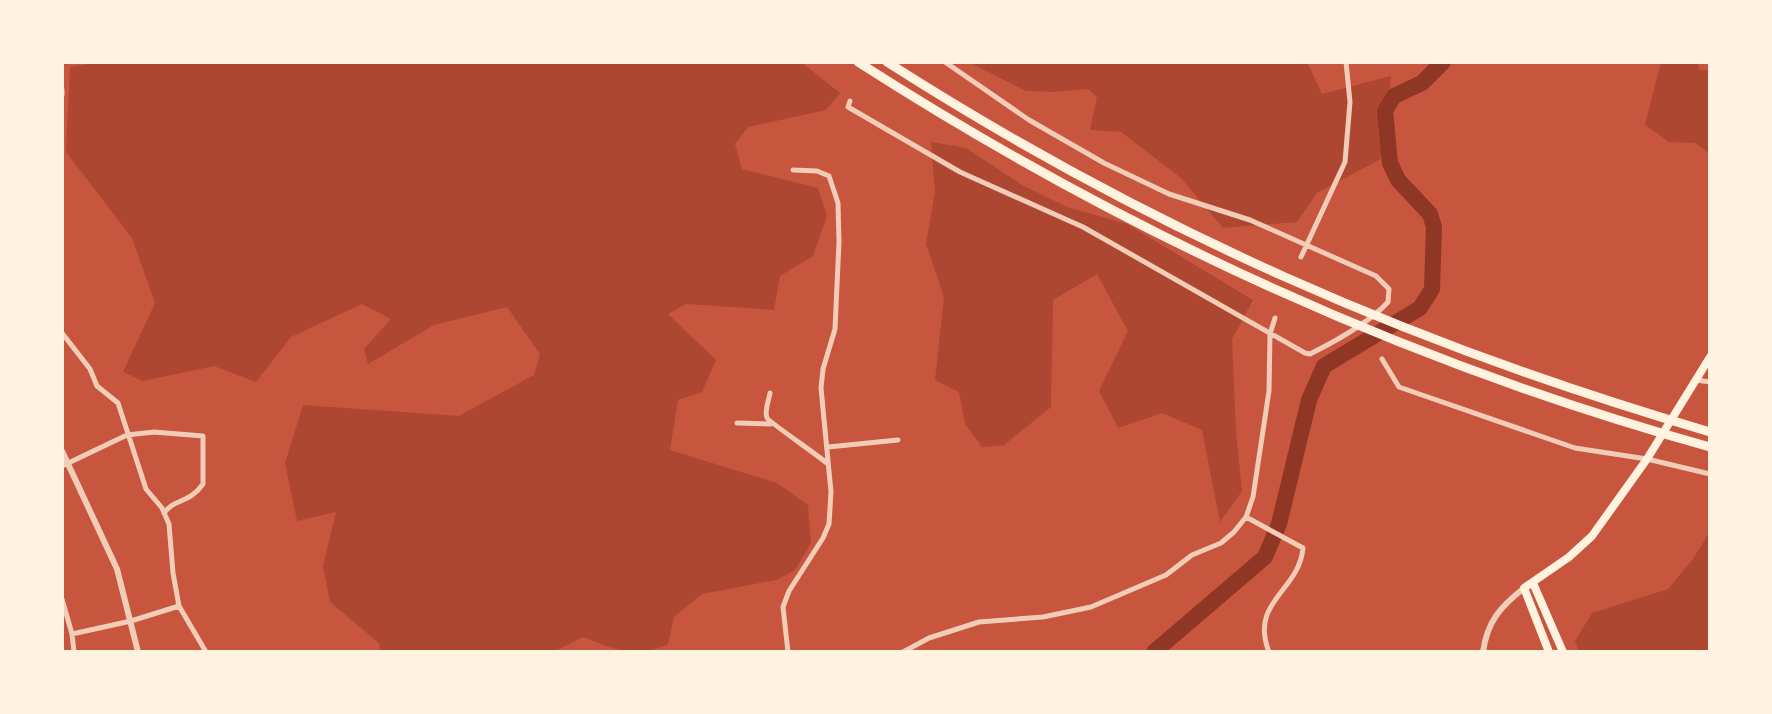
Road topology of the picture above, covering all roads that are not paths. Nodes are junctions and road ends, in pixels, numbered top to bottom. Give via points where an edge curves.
1 (858, 62) edge
2 (887, 62) edge
3 (945, 62) edge
4 (1346, 62) edge
5 (850, 101) dead end
6 (793, 170) dead end
7 (1306, 243) junction
8 (1301, 257) dead end
9 (1275, 318) dead end
10 (62, 333) edge
11 (1270, 334) junction
12 (1710, 357) edge
13 (1382, 359) dead end
14 (1696, 380) junction
15 (1710, 382) edge
16 (770, 393) dead end
17 (737, 423) dead end
18 (772, 424) junction
19 (1710, 432) edge
20 (127, 435) junction
21 (898, 440) dead end
22 (828, 447) junction
23 (1710, 447) edge
24 (62, 451) edge
25 (1647, 459) junction
26 (65, 464) edge
27 (829, 465) junction
28 (1710, 474) edge
29 (164, 513) junction
30 (1246, 517) junction
31 (1533, 583) junction
32 (1524, 588) junction
33 (62, 599) edge
34 (179, 606) junction
35 (131, 621) junction
36 (72, 634) junction
37 (74, 652) edge
38 (138, 652) edge
39 (206, 652) edge
40 (788, 652) edge
41 (903, 652) edge
42 (1269, 652) edge
43 (1483, 652) edge
44 (1549, 652) edge
45 (1563, 652) edge

1 - 23 highway via 1004,152 1242,275 1480,373
2 - 19 highway via 1011,139 1248,262 1483,359
3 - 7 street via 1104,163 1169,194
4 - 7 street via 1350,102 1345,162
5 - 11 street via 848,107 916,148 986,186 1083,227
6 - 22 street via 829,176 838,203 835,329 821,388
7 - 8 street
7 - 11 street via 1376,276 1389,289 1388,302 1310,354
9 - 11 street
10 - 20 street via 97,386 118,403
11 - 30 street via 1269,391
12 - 14 main road
13 - 25 street via 1399,387 1575,448
14 - 15 street
14 - 25 main road
16 - 18 street via 766,413
17 - 18 street
18 - 27 street
20 - 26 street
20 - 29 street via 146,489
20 - 29 street via 203,436 203,484
21 - 22 street
22 - 27 street
24 - 26 street
25 - 28 street
25 - 31 main road via 1592,536
26 - 35 street via 110,549
27 - 40 street via 829,524 783,607
29 - 34 street
30 - 41 street via 1221,543 1142,587 1079,610 979,622
30 - 42 street via 1303,548 1301,561 1267,614 1262,633
31 - 32 main road
31 - 45 main road
32 - 43 street via 1494,615
32 - 44 main road
33 - 36 street
34 - 35 street
34 - 39 street
35 - 36 street
35 - 38 street
36 - 37 street

